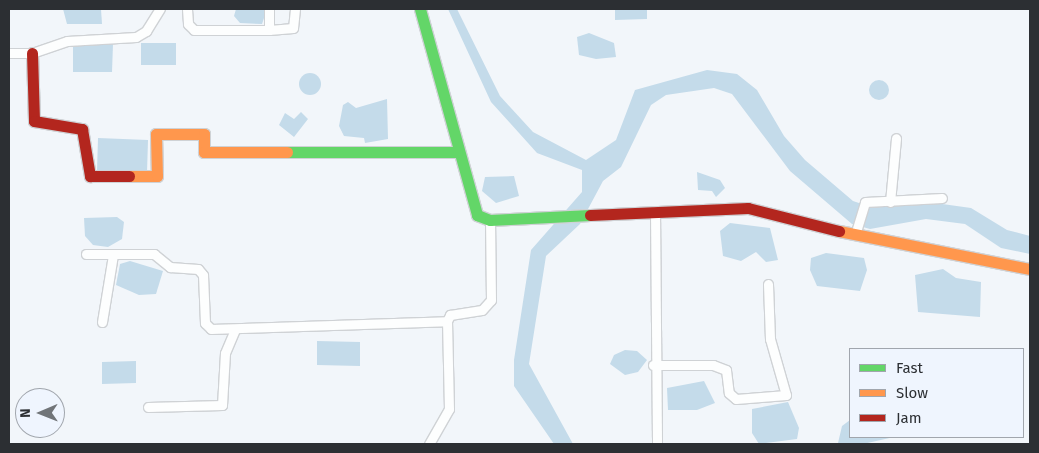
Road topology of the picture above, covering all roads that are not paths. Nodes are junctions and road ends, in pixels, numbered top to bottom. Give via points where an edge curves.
1 (160, 9) edge
2 (187, 9) edge
3 (269, 9) edge
4 (295, 9) edge
5 (420, 9) edge
6 (269, 30) junction
7 (9, 53) edge
8 (32, 53) junction
9 (896, 138) dead end
10 (457, 152) junction
11 (942, 198) dead end
12 (890, 202) junction
13 (655, 211) junction
14 (490, 220) junction
15 (856, 231) junction
16 (86, 254) dead end
17 (113, 255) junction
18 (1030, 269) edge
19 (768, 284) dead end
20 (102, 322) dead end
21 (447, 322) junction
22 (235, 330) junction
23 (653, 366) junction
24 (148, 407) dead end
25 (429, 444) edge
26 (657, 444) edge

1 - 8 street via 146,31 136,37 68,41
2 - 6 street via 188,24 194,30
3 - 6 street
4 - 6 street via 293,28
5 - 10 street
7 - 8 street
8 - 10 street via 34,121 82,129 90,176 157,176 156,134 204,134 204,152
9 - 12 street
10 - 14 street via 477,215
11 - 12 street
12 - 15 street via 865,202
13 - 14 street
13 - 15 street via 748,208
13 - 23 street
14 - 21 street via 490,300 482,310 450,315
15 - 18 street
16 - 17 street
17 - 20 street
17 - 22 street via 154,254 170,267 198,269 203,275 205,323 211,329
19 - 23 street via 770,339 786,395 736,399 728,393 726,370 713,365
21 - 22 street
21 - 25 street via 449,409
22 - 24 street via 225,353 222,405
23 - 26 street

